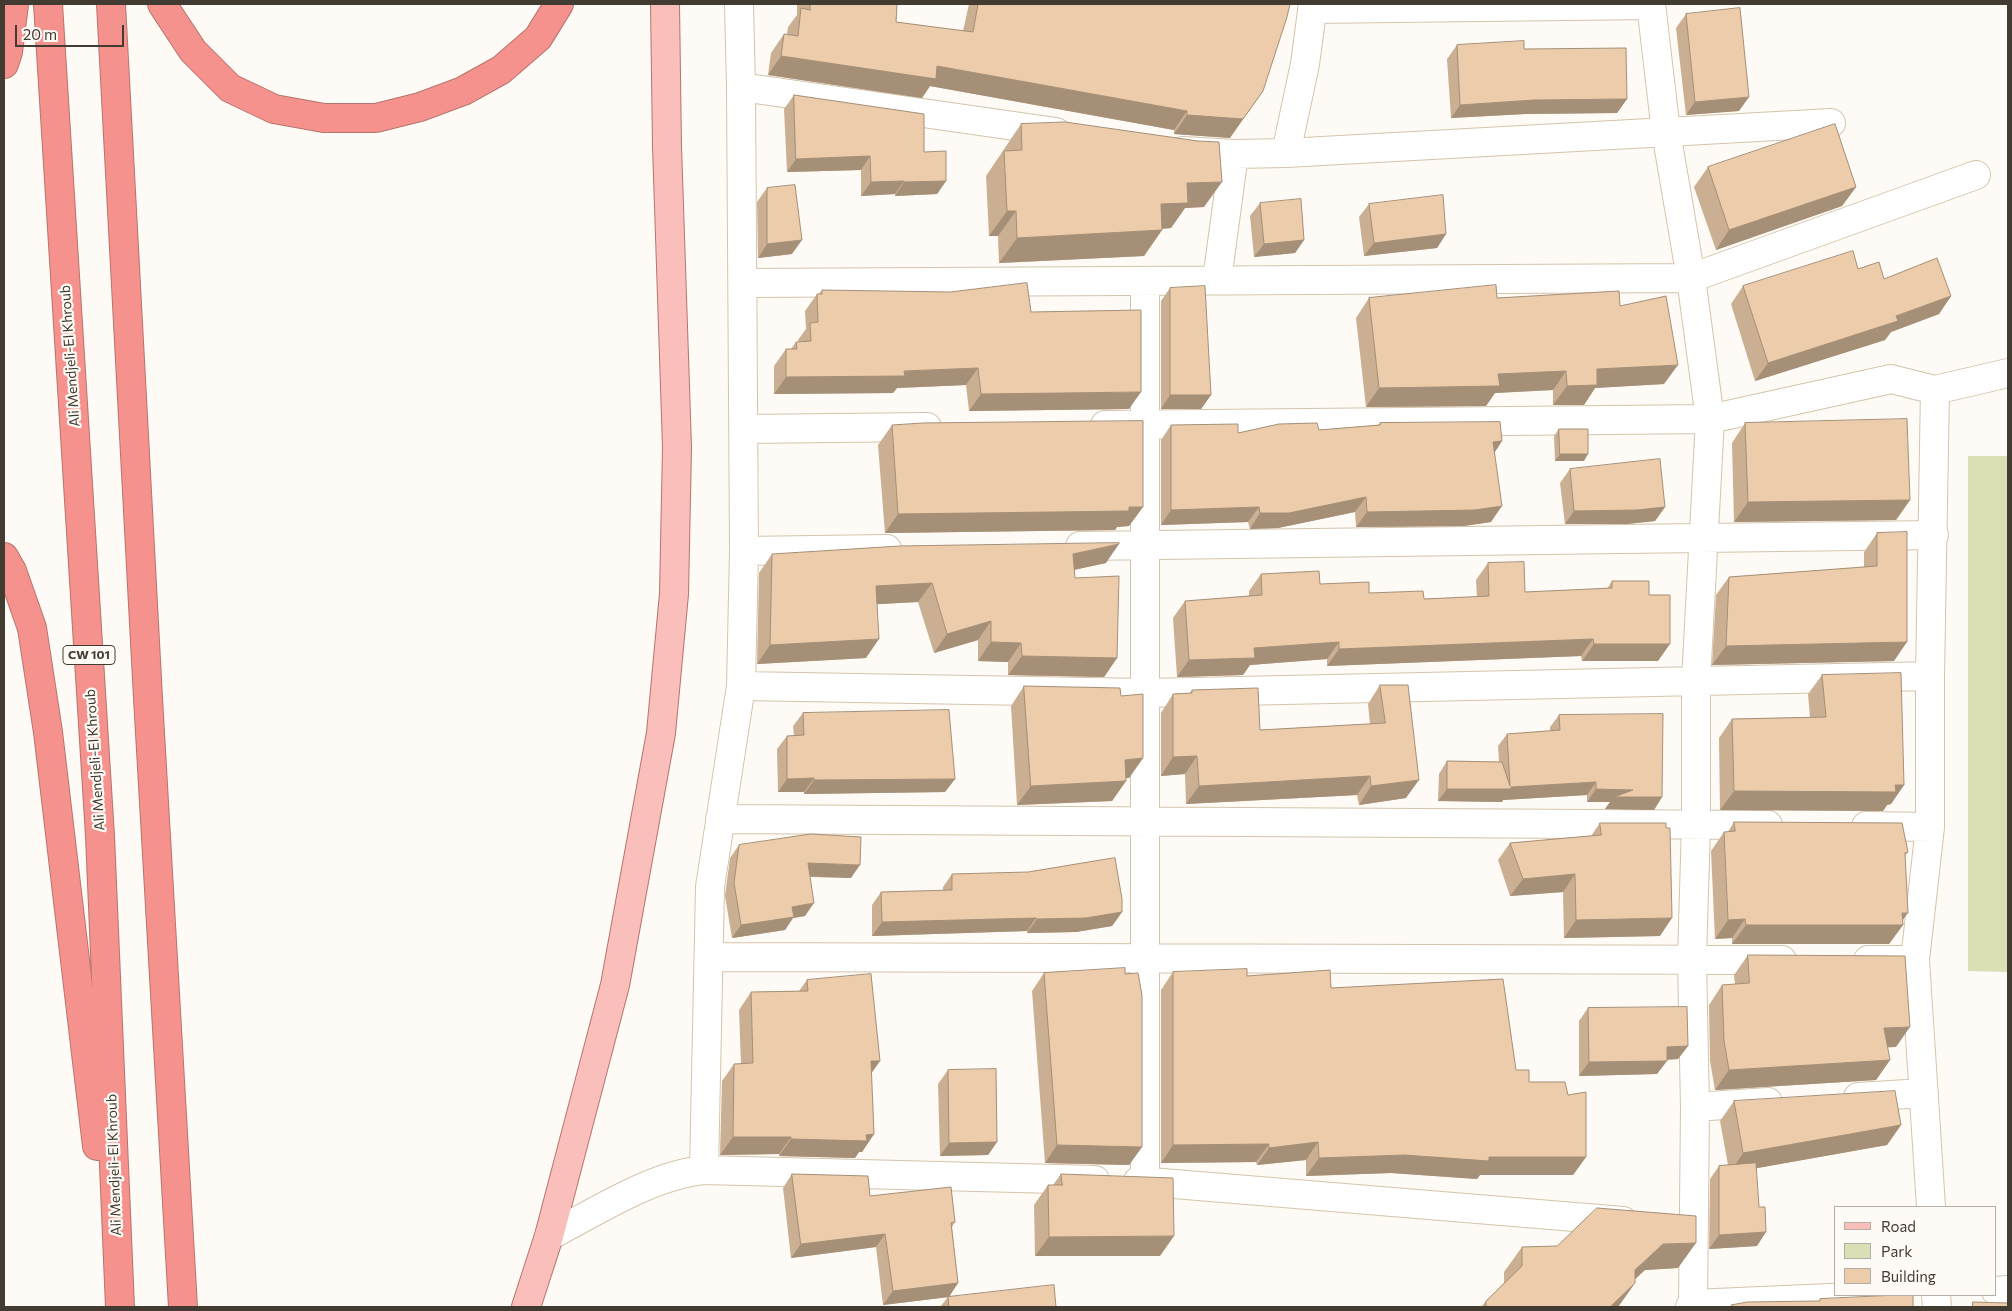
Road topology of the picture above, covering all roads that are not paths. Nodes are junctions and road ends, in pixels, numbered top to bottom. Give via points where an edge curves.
1 (14, 4) edge
2 (48, 4) edge
3 (112, 4) edge
4 (162, 4) edge
5 (559, 4) edge
6 (665, 4) edge
7 (738, 4) edge
8 (1651, 5) edge
9 (1313, 6) edge
10 (4, 64) edge
11 (741, 86) junction
12 (1831, 123) edge
13 (1666, 132) junction
14 (1084, 136) edge
15 (1162, 148) edge
16 (1286, 153) junction
17 (1234, 154) junction
18 (1976, 175) dead end
19 (1691, 278) junction
20 (1217, 280) junction
21 (1145, 281) junction
22 (742, 284) junction
23 (2008, 373) edge
24 (1935, 390) junction
25 (1710, 419) junction
26 (1146, 425) junction
27 (1077, 426) edge
28 (950, 427) edge
29 (744, 429) junction
30 (1934, 535) junction
31 (1704, 538) junction
32 (1146, 545) junction
33 (1058, 546) edge
34 (911, 548) edge
35 (744, 550) junction
36 (4, 557) edge
37 (1930, 676) junction
38 (1696, 681) junction
39 (741, 686) junction
40 (1146, 693) junction
41 (720, 819) junction
42 (1146, 821) junction
43 (1696, 825) junction
44 (1793, 826) edge
45 (1842, 826) edge
46 (1930, 827) junction
47 (709, 957) junction
48 (1145, 959) junction
49 (1692, 959) junction
50 (1808, 960) edge
51 (1847, 960) edge
52 (1915, 960) junction
53 (1924, 1093) junction
54 (1835, 1098) edge
55 (1795, 1100) edge
56 (1695, 1107) junction
57 (704, 1170) junction
58 (1145, 1181) junction
59 (1931, 1206) edge
60 (1694, 1227) junction
61 (549, 1236) junction
62 (1879, 1296) edge
63 (1692, 1306) edge
64 (114, 1307) edge
65 (120, 1307) edge
66 (183, 1307) edge
67 (526, 1307) edge

1 - 10 highway
2 - 65 highway, Ali Mendjeli-El Khroub / CW 101 via 100,836
3 - 66 highway
4 - 5 highway via 194,50 230,88 274,109 324,118 376,118 454,94 501,70 538,38
6 - 61 main road via 677,447 674,594 662,733 615,985
7 - 11 street
8 - 9 street
8 - 13 street
9 - 16 street via 1305,64
11 - 14 street
11 - 22 street
12 - 13 street
13 - 16 street
13 - 19 street
15 - 17 street
16 - 17 street
17 - 20 street
18 - 19 street
19 - 20 street
19 - 25 street
20 - 21 street
21 - 22 street
21 - 26 street
22 - 29 street
23 - 24 street
24 - 25 street via 1891,379
24 - 30 street
25 - 26 street
25 - 31 street
26 - 27 street
26 - 32 street
28 - 29 street
29 - 35 street
30 - 31 street
30 - 37 street
31 - 32 street
31 - 38 street
32 - 33 street
32 - 40 street
34 - 35 street
35 - 39 street
36 - 64 highway via 32,628 48,732
37 - 38 street
37 - 46 street
38 - 40 street
38 - 43 street
39 - 40 street
39 - 41 street
40 - 42 street
41 - 42 street
41 - 47 street via 710,887
42 - 43 street
42 - 48 street
43 - 44 street
43 - 49 street
45 - 46 street
46 - 52 street
47 - 48 street
47 - 57 street
48 - 49 street
48 - 58 street
49 - 50 street
49 - 56 street
51 - 52 street
52 - 53 street
53 - 54 street
53 - 59 street
55 - 56 street
56 - 60 street
57 - 58 street
57 - 61 street via 686,1171 649,1184
58 - 60 street
60 - 63 street
61 - 67 main road
62 - 63 street

